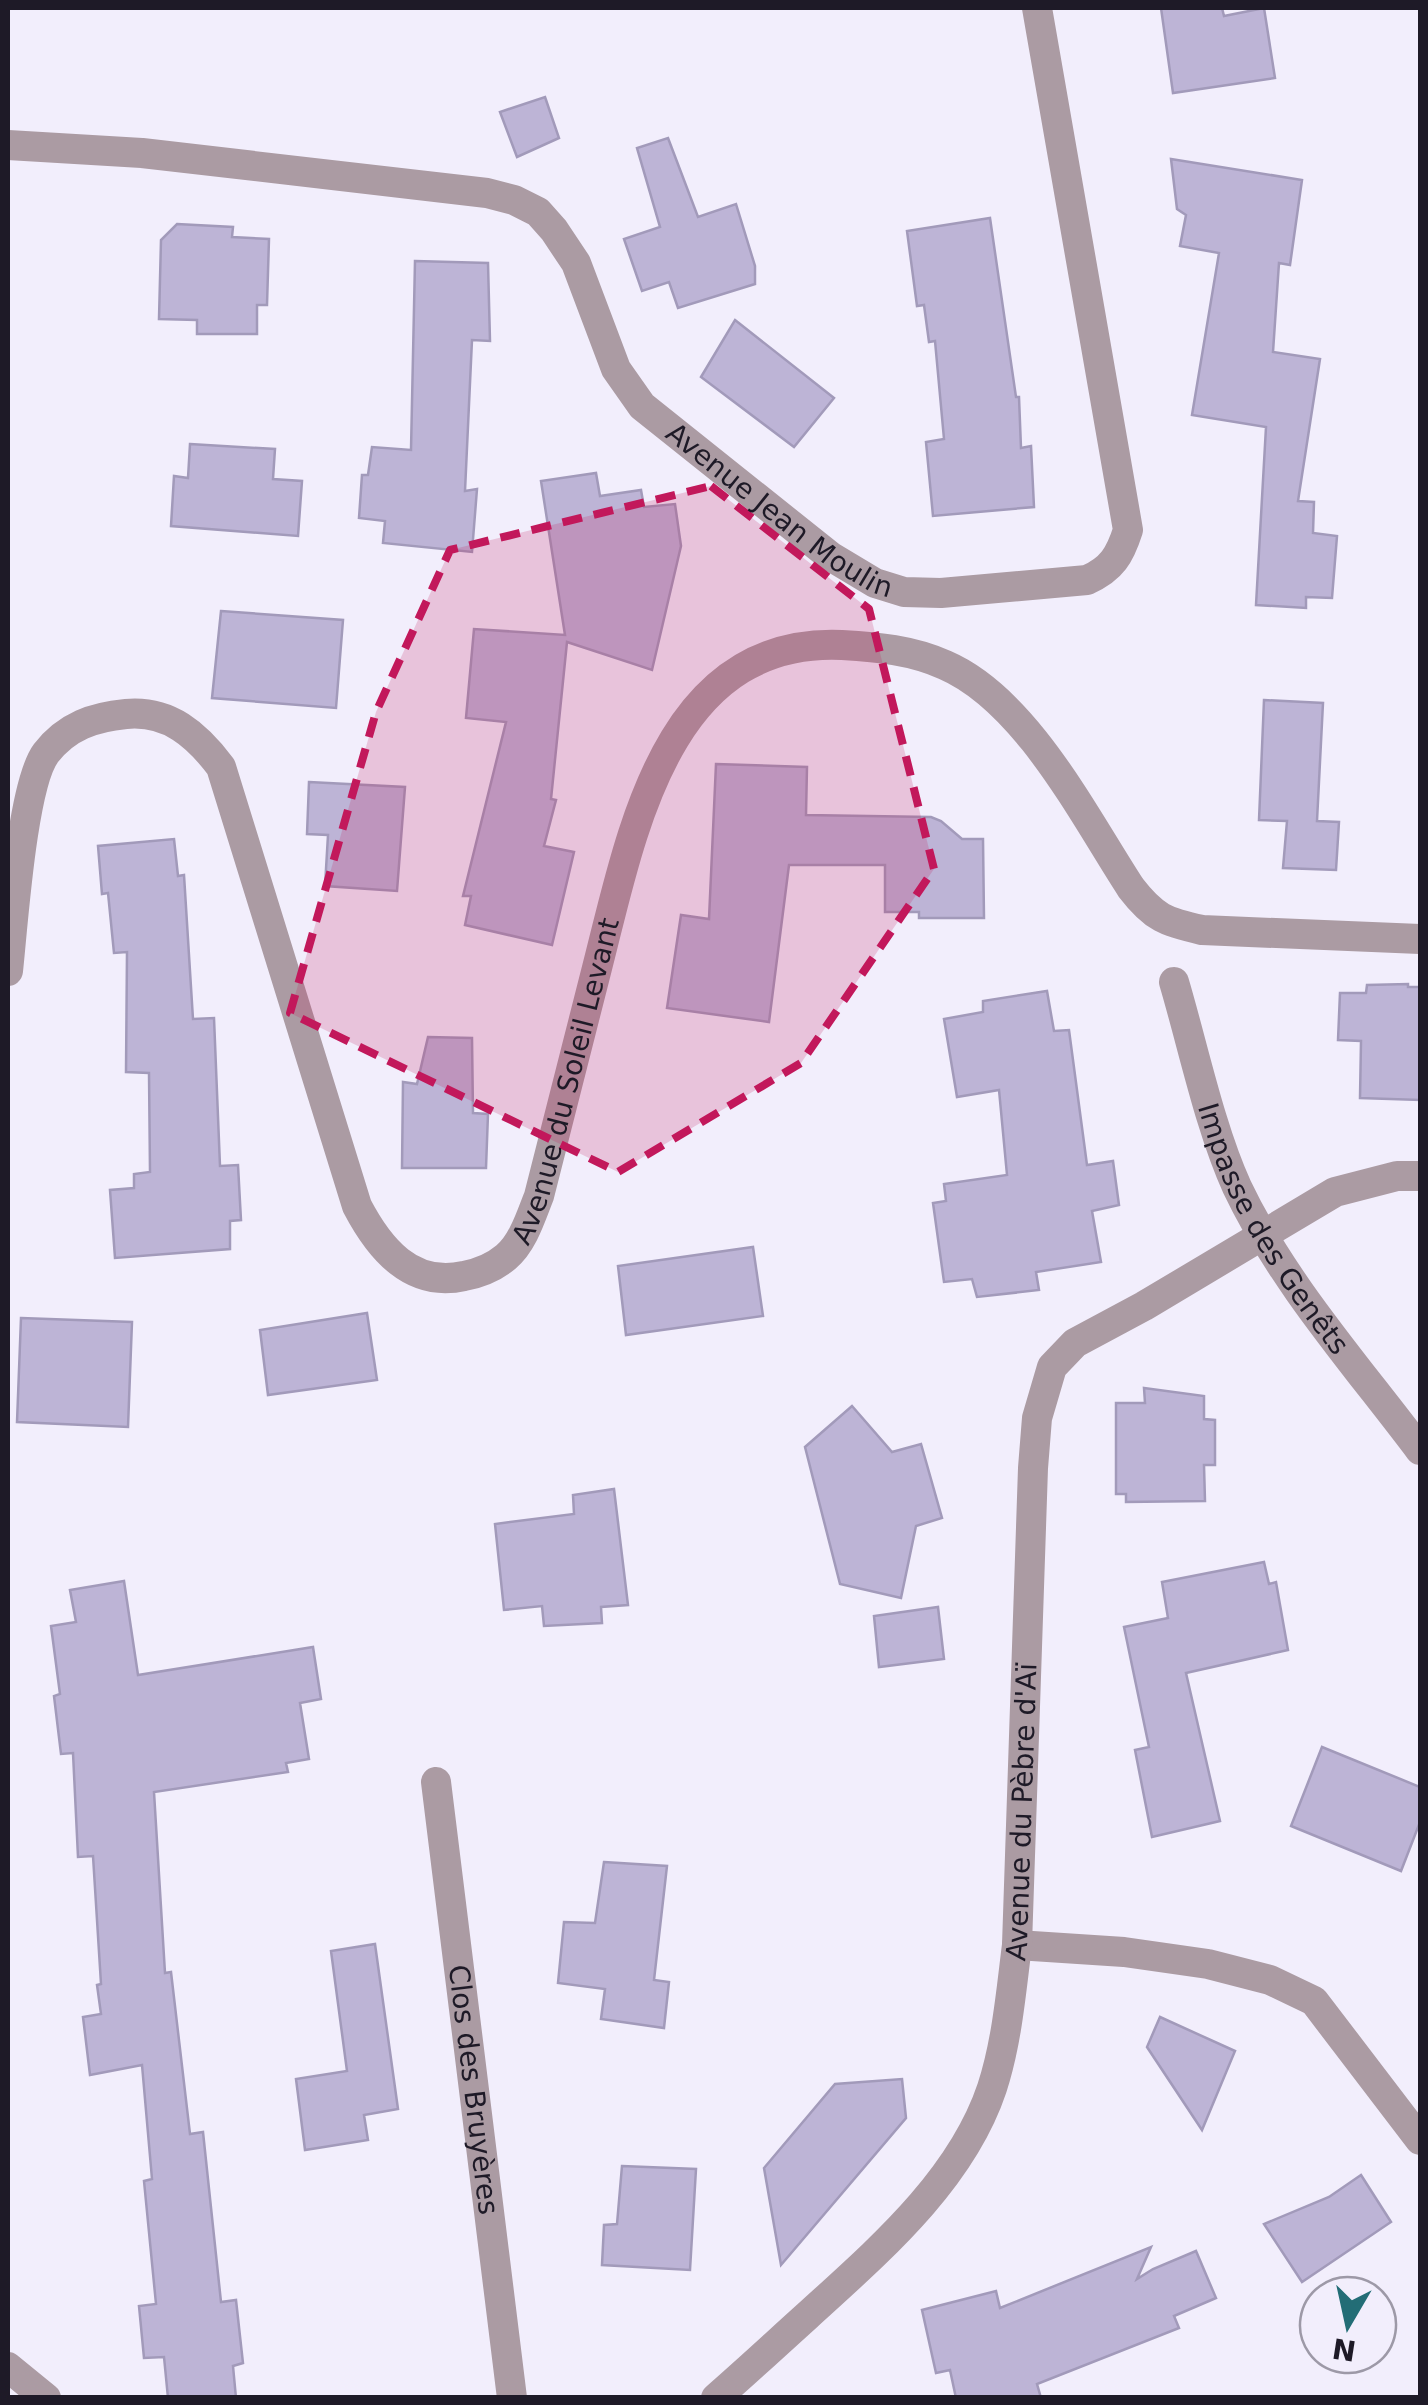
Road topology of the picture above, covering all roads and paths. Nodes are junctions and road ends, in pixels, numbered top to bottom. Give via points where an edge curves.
1 (1037, 8) edge
2 (8, 145) edge
3 (1420, 939) edge
4 (8, 972) edge
5 (1174, 982) dead end
6 (1420, 1176) edge
7 (1262, 1234) junction
8 (1420, 1450) edge
9 (436, 1782) dead end
10 (1017, 1945) junction
11 (1420, 2140) edge
12 (8, 2367) edge
13 (46, 2398) edge
14 (512, 2398) edge
15 (716, 2398) edge

1 - 2 street, Avenue Jean Moulin via 1128,530 1107,571 1088,580 904,592 830,556 642,406 616,369 576,264 538,212 514,200 142,154
3 - 4 street, Avenue du Soleil Levant via 1202,930 1167,922 1131,888 1025,727 998,698 946,665 888,648 816,644 764,657 691,712 667,747 630,836 539,1196 508,1255 483,1272 451,1279 418,1275 388,1254 356,1206 221,767 199,738 166,718 97,716 72,728 44,755 25,830
5 - 7 street, Impasse des Genêts via 1231,1171
6 - 7 street, Avenue du Pèbre d'Aï via 1334,1192
7 - 8 street, Impasse des Genêts
7 - 10 street, Avenue du Pèbre d'Aï via 1075,1343 1052,1367 1037,1418 1033,1468
9 - 14 street, Clos des Bruyères
10 - 11 street via 1208,1964 1270,1980 1314,2001
10 - 15 street, Avenue du Pèbre d'Aï via 992,2087 945,2174 855,2272
12 - 13 street

